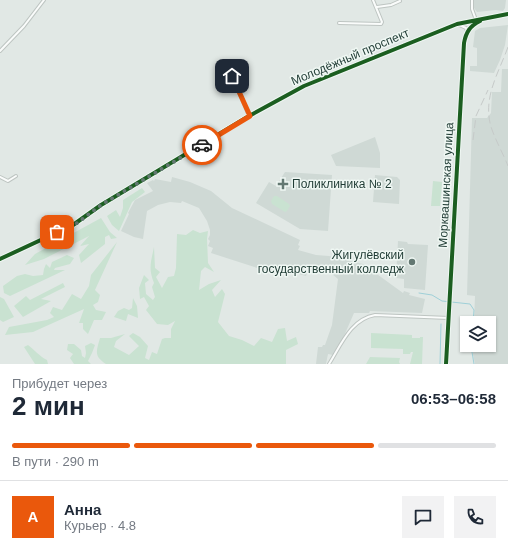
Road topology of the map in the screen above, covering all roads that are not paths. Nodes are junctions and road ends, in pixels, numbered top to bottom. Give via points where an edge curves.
1 (44, 0) edge
2 (374, 0) edge
3 (472, 0) edge
4 (400, 1) dead end
5 (377, 7) junction
6 (508, 14) edge
7 (485, 18) junction
8 (476, 20) junction
9 (339, 24) dead end
10 (457, 24) junction
11 (467, 31) junction
12 (0, 51) edge
13 (232, 76) dead end
14 (250, 116) junction
15 (16, 176) dead end
16 (0, 177) edge
17 (0, 259) edge
18 (449, 318) junction
19 (329, 364) edge
20 (446, 364) edge

1 - 12 street
2 - 5 street
3 - 8 street
4 - 5 street
5 - 9 street via 381,24
6 - 7 street, Молодёжный проспект
7 - 8 street, Молодёжный проспект
7 - 11 street
8 - 10 street, Молодёжный проспект
10 - 11 street
10 - 14 street, Молодёжный проспект via 304,86
11 - 18 street, Морквашинская улица via 463,57
13 - 14 street
14 - 17 street, Молодёжный проспект via 101,205 77,223
15 - 16 street via 8,180
18 - 19 street via 376,315 365,318 355,325
18 - 20 street, Морквашинская улица

